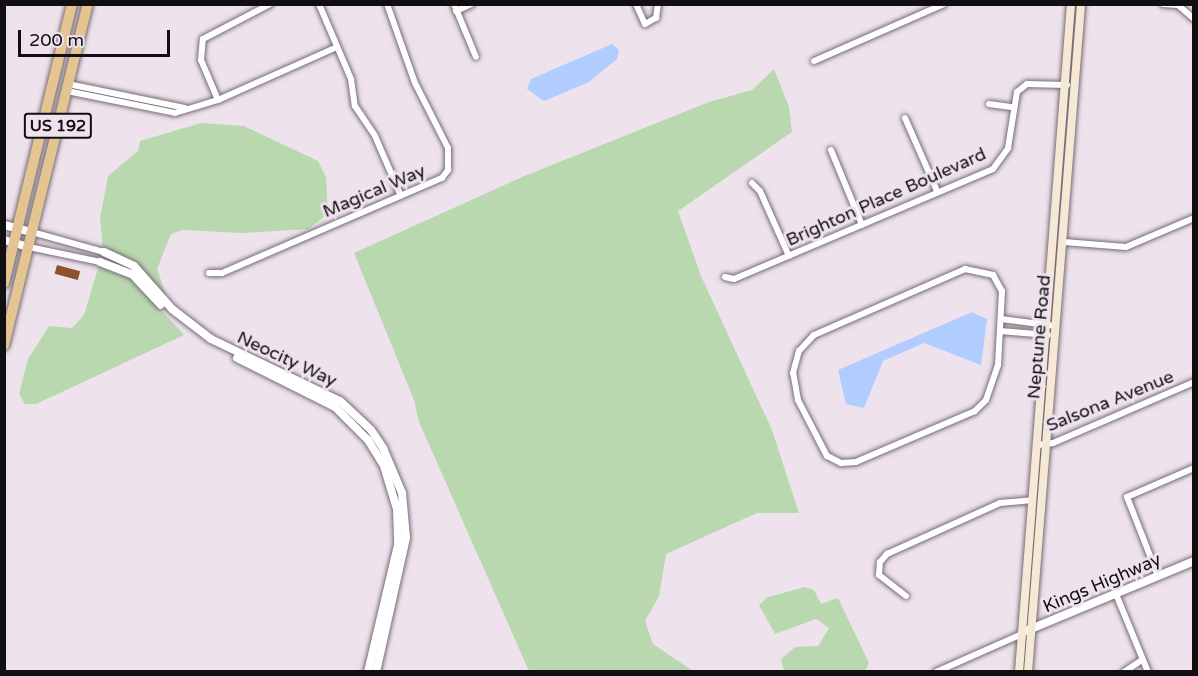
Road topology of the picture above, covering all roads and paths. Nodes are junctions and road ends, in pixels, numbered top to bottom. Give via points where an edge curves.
1 (72, 4) edge
2 (88, 4) edge
3 (270, 4) edge
4 (319, 4) edge
5 (387, 4) edge
6 (472, 4) edge
7 (636, 4) edge
8 (658, 4) edge
9 (944, 4) edge
10 (1071, 4) edge
11 (1081, 4) edge
12 (1163, 4) edge
13 (455, 8) edge
14 (1194, 19) edge
15 (337, 47) junction
16 (476, 57) dead end
17 (814, 61) dead end
18 (1069, 85) junction
19 (67, 88) junction
20 (218, 100) junction
21 (989, 104) dead end
22 (1011, 107) junction
23 (905, 118) dead end
24 (831, 150) dead end
25 (752, 183) dead end
26 (937, 191) junction
27 (400, 196) junction
28 (1194, 218) edge
29 (4, 225) edge
30 (862, 225) junction
31 (18, 228) junction
32 (32, 232) junction
33 (9, 242) edge
34 (1064, 243) junction
35 (29, 247) junction
36 (104, 252) joint
37 (789, 256) junction
38 (100, 262) joint
39 (208, 273) dead end
40 (725, 277) dead end
41 (4, 284) edge
42 (1001, 319) junction
43 (1047, 324) junction
44 (1056, 326) junction
45 (1000, 331) junction
46 (1046, 334) junction
47 (1056, 336) junction
48 (4, 345) edge
49 (1194, 382) edge
50 (1042, 444) junction
51 (1193, 468) edge
52 (1033, 500) junction
53 (402, 523) junction
54 (1194, 561) edge
55 (1158, 576) junction
56 (1116, 594) junction
57 (906, 596) dead end
58 (1032, 629) junction
59 (1022, 634) junction
60 (381, 635) junction
61 (1142, 660) junction
62 (368, 672) edge
63 (376, 672) edge
64 (936, 672) edge
65 (1019, 672) edge
66 (1028, 672) edge
67 (1124, 672) edge
68 (1148, 672) edge

1 - 31 highway, US 192
2 - 19 highway, US 192
3 - 20 street via 203,39 201,60
4 - 15 street
5 - 27 street, Magical Way via 415,83 432,110 451,160 442,177
6 - 13 street
7 - 8 street via 645,24 656,18
9 - 17 street
10 - 18 main road, Neptune Road
11 - 18 main road, Neptune Road
12 - 14 street via 1178,6
13 - 16 street
15 - 20 street
15 - 27 street via 351,79 355,106 375,136
18 - 22 street, Brighton Place Boulevard via 1028,84 1017,92
18 - 34 main road, Neptune Road
18 - 43 main road, Neptune Road
19 - 20 street via 153,112
19 - 32 highway, US 192
21 - 22 street
22 - 26 street, Brighton Place Boulevard via 1003,160
23 - 26 street
24 - 30 street
25 - 37 street via 760,191
26 - 30 street, Brighton Place Boulevard
27 - 39 street, Magical Way via 222,273
28 - 34 street via 1126,247
29 - 31 street
30 - 37 street, Brighton Place Boulevard
31 - 32 street
31 - 33 highway, US 192
32 - 35 highway, US 192
32 - 36 street
33 - 35 street
33 - 41 highway, US 192
34 - 44 main road, Neptune Road
35 - 38 street
35 - 48 highway, US 192
36 - 53 street, Neocity Way via 134,266 172,309 211,339 321,389 351,410 371,430 391,462
37 - 40 street, Brighton Place Boulevard via 734,279
38 - 53 street, Neocity Way via 132,274 206,342 319,397 352,421 384,466
42 - 43 street
42 - 45 street
42 - 45 street via 1002,291 993,275 965,269 814,335 799,351 793,373 798,400 816,442 827,456 841,464 856,462 975,411 995,384
43 - 44 street
43 - 46 main road, Neptune Road
44 - 47 main road, Neptune Road
45 - 46 street
46 - 47 street
46 - 50 main road, Neptune Road
47 - 50 main road, Neptune Road
49 - 50 street, Salsona Avenue
50 - 52 main road, Neptune Road
50 - 58 main road, Neptune Road
51 - 55 street via 1127,497
52 - 57 street via 1000,503 886,554 880,562 879,575
52 - 59 main road, Neptune Road
53 - 60 street, Neocity Way
54 - 55 street, Kings Highway
55 - 56 street, Kings Highway
56 - 58 street, Kings Highway
56 - 61 street
58 - 59 street, Kings Highway
58 - 66 main road, Neptune Road
59 - 64 street
59 - 65 main road, Neptune Road
60 - 62 street, Neocity Way
60 - 63 street, Neocity Way
61 - 67 street
61 - 68 street

